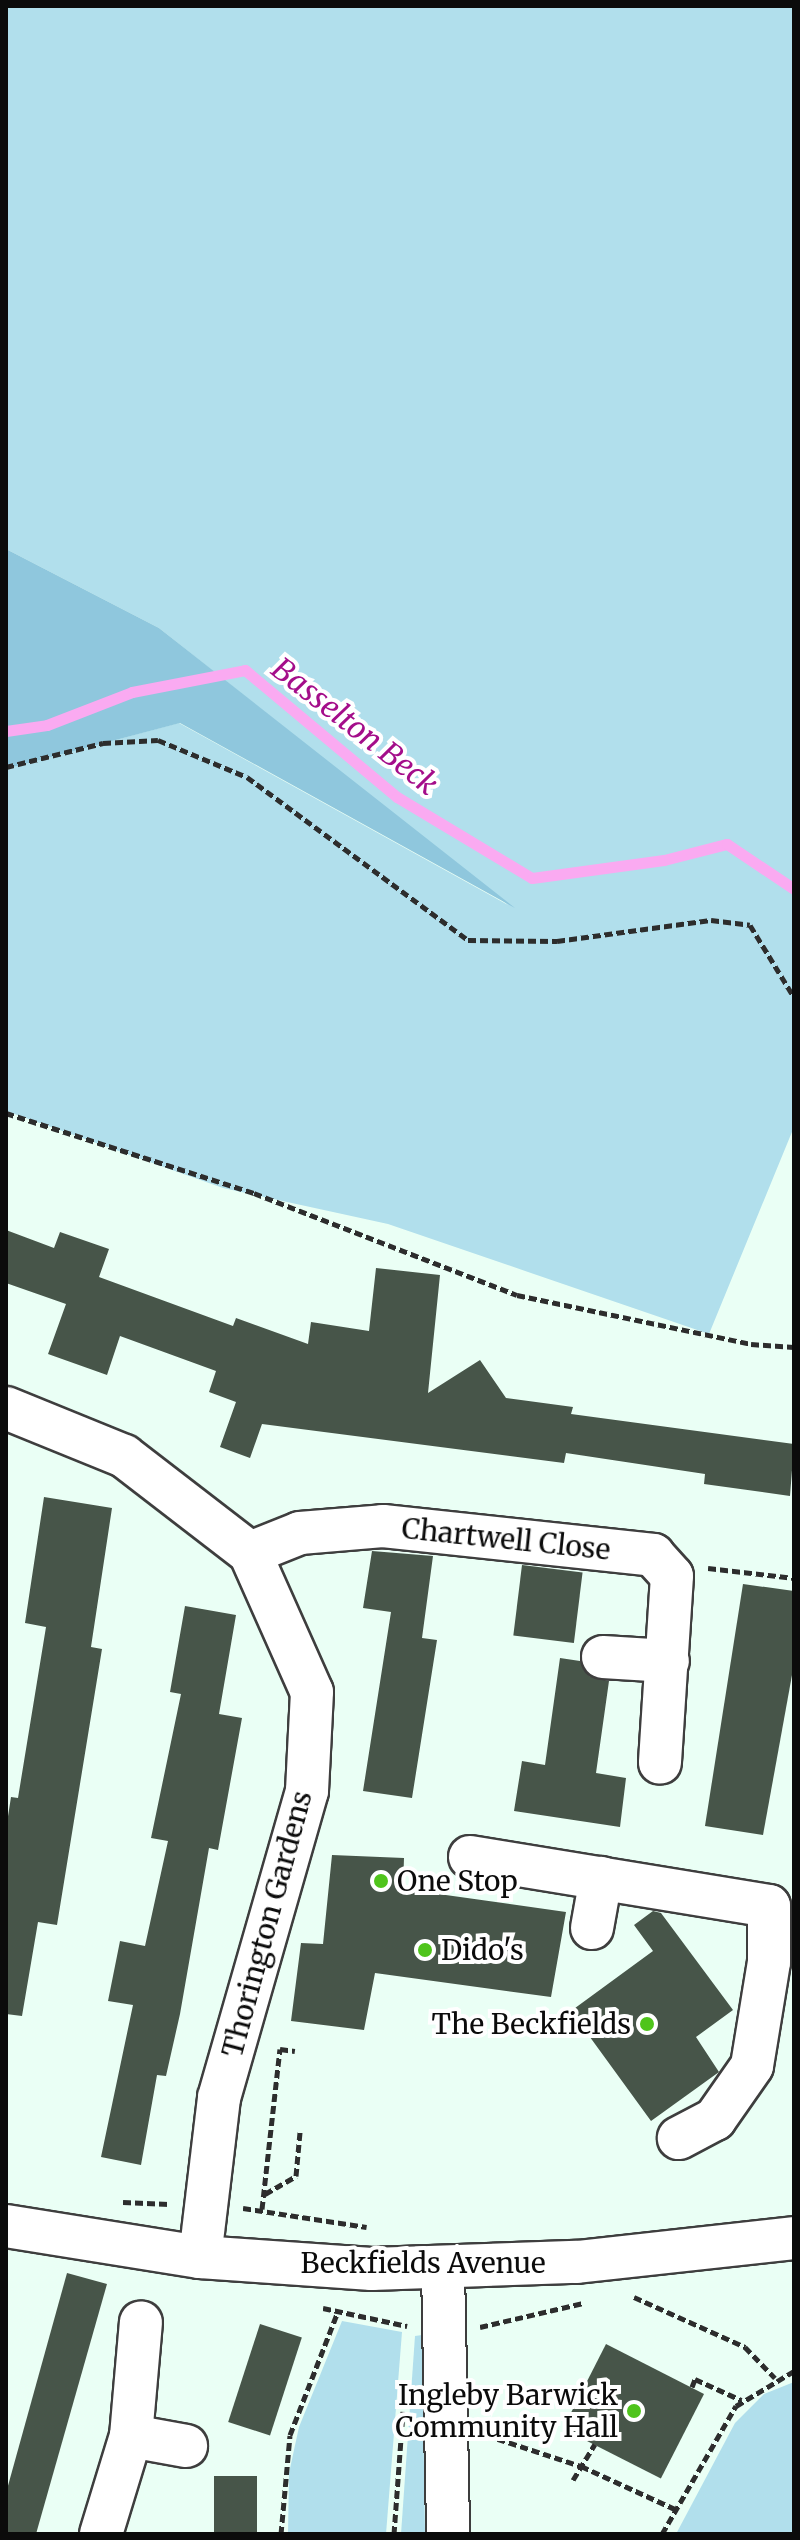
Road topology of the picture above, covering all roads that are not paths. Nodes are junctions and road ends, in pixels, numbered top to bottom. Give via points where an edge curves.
1 (6, 1408) edge
2 (250, 1553) junction
3 (603, 1657) dead end
4 (668, 1661) junction
5 (660, 1763) dead end
6 (470, 1857) dead end
7 (601, 1878) junction
8 (592, 1928) dead end
9 (679, 2138) dead end
10 (6, 2226) edge
11 (794, 2238) edge
12 (200, 2257) junction
13 (443, 2268) junction
14 (141, 2322) dead end
15 (131, 2436) junction
16 (186, 2446) dead end
17 (101, 2534) edge
18 (448, 2534) edge

1 - 2 street, Thorington Gardens via 124,1456
2 - 4 street, Chartwell Close via 300,1533 383,1526 653,1555 672,1576
2 - 12 street, Thorington Gardens via 312,1692 307,1791 219,2098
3 - 4 street
4 - 5 street
6 - 7 street
7 - 8 street
7 - 9 street via 769,1906 769,1962 752,2066 715,2119
10 - 12 street, Beckfields Avenue
11 - 13 street, Beckfields Avenue via 577,2262
12 - 13 street, Beckfields Avenue
13 - 18 street
14 - 15 street
15 - 16 street
15 - 17 street

